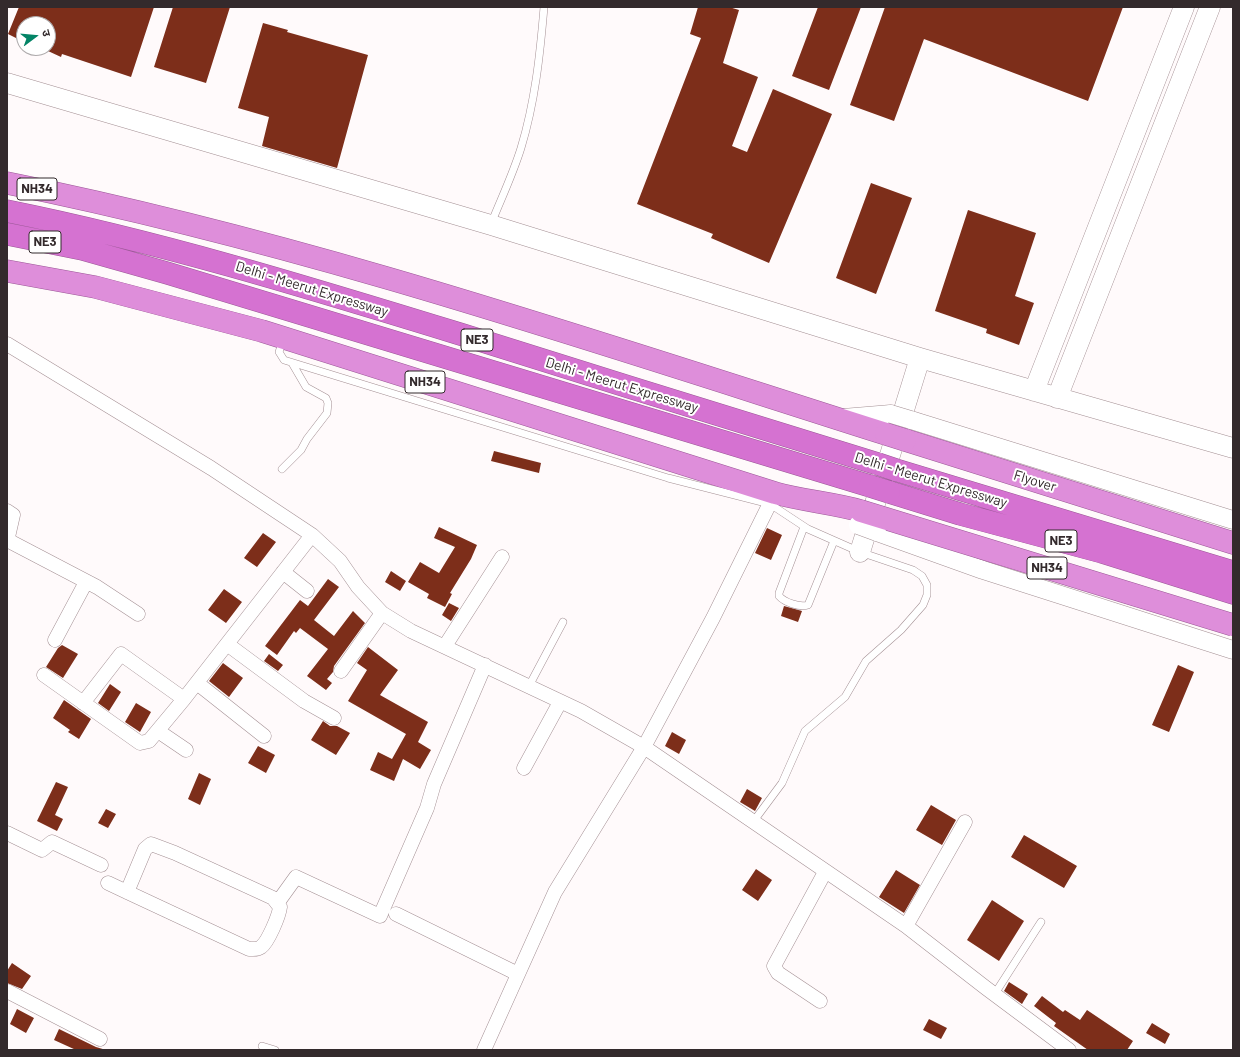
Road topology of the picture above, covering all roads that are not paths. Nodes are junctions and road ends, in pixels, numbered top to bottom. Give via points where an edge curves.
1 (544, 7) edge
2 (1184, 7) edge
3 (1210, 7) edge
4 (7, 83) edge
5 (7, 176) edge
6 (7, 183) edge
7 (66, 195) junction
8 (7, 211) edge
9 (491, 225) junction
10 (7, 234) edge
11 (7, 271) edge
12 (283, 337) junction
13 (7, 344) edge
14 (920, 358) junction
15 (292, 362) junction
16 (1034, 391) junction
17 (1056, 398) junction
18 (888, 424) junction
19 (1233, 448) edge
20 (282, 469) dead end
21 (772, 499) junction
22 (7, 511) edge
23 (860, 518) junction
24 (1233, 520) edge
25 (804, 527) junction
26 (312, 535) junction
27 (834, 540) junction
28 (1233, 543) edge
29 (860, 552) junction
30 (502, 557) dead end
31 (283, 572) junction
32 (1233, 572) edge
33 (86, 582) junction
34 (307, 591) dead end
35 (1233, 593) edge
36 (382, 613) junction
37 (138, 614) dead end
38 (563, 622) dead end
39 (1233, 625) edge
40 (55, 640) dead end
41 (227, 644) junction
42 (445, 646) junction
43 (1233, 650) edge
44 (485, 665) junction
45 (341, 671) dead end
46 (44, 675) dead end
47 (197, 683) junction
48 (529, 686) junction
49 (184, 699) junction
50 (560, 702) junction
51 (83, 703) junction
52 (334, 718) dead end
53 (158, 731) junction
54 (264, 736) dead end
55 (644, 747) junction
56 (186, 750) dead end
57 (524, 768) dead end
58 (753, 822) junction
59 (965, 822) dead end
60 (7, 833) edge
61 (101, 865) dead end
62 (825, 872) junction
63 (108, 883) dead end
64 (127, 892) junction
65 (278, 902) junction
66 (396, 914) dead end
67 (1041, 922) dead end
68 (906, 926) junction
69 (518, 974) junction
70 (7, 991) edge
71 (994, 995) junction
72 (820, 1002) dead end
73 (100, 1039) dead end
74 (262, 1046) dead end
75 (275, 1050) edge
76 (484, 1050) edge
77 (1069, 1050) edge

1 - 9 lane via 539,69 531,108 521,148
2 - 16 main road
3 - 17 main road
4 - 9 main road
5 - 7 highway
6 - 7 highway, NH34
7 - 18 highway, Flyover / NH34 via 244,239 434,292 836,418
8 - 32 highway, Delhi - Meerut Expressway / NE3 via 74,224 272,276
9 - 14 main road
10 - 35 highway, Delhi - Meerut Expressway / NE3 via 82,249 167,273 960,514 1102,552
11 - 12 highway, NH34 via 95,287
12 - 15 lane via 279,352 284,360
12 - 21 highway, NH34
13 - 26 street via 211,468
14 - 16 main road
14 - 29 main road
15 - 20 lane via 306,387 326,398 328,403 327,413 301,450
15 - 21 lane via 668,478
16 - 17 main road
17 - 19 main road
18 - 24 street, bridge via 911,420
18 - 28 highway, Flyover / NH34, bridge
21 - 23 highway, NH34 via 792,498 839,504
21 - 25 lane
21 - 55 street via 713,618
22 - 33 street via 13,515 8,537 11,542
23 - 39 highway, NH34, bridge
23 - 43 street, bridge via 877,532 990,572
25 - 27 lane
25 - 27 lane via 778,596 782,600 800,606 808,605
26 - 31 street
26 - 36 street via 340,561 358,587
27 - 29 lane
29 - 58 lane via 913,570 922,576 927,595 923,605 901,630 866,661 845,696 804,731 782,783
30 - 42 street
31 - 34 street
31 - 41 street
33 - 37 street
33 - 40 street
36 - 42 street via 411,631
36 - 45 street
38 - 48 lane
41 - 47 street
41 - 52 street via 304,701
42 - 44 street
44 - 48 street
44 - 65 street via 380,916 296,877
46 - 51 street
47 - 49 street
47 - 54 street
48 - 50 street
49 - 51 street via 121,654
49 - 53 street
50 - 55 street
50 - 57 street
51 - 53 street via 140,743 149,741
53 - 56 street
55 - 58 street
55 - 69 street via 555,892
58 - 62 street
59 - 68 street
60 - 61 street via 42,850 52,842
62 - 68 street
62 - 72 street via 774,966 778,973
63 - 64 street
64 - 65 street via 145,849 151,844
64 - 65 street via 256,950 262,947 267,939 279,912
66 - 69 street
67 - 71 lane
68 - 71 street
69 - 76 street
70 - 73 street
71 - 77 street
74 - 75 lane

